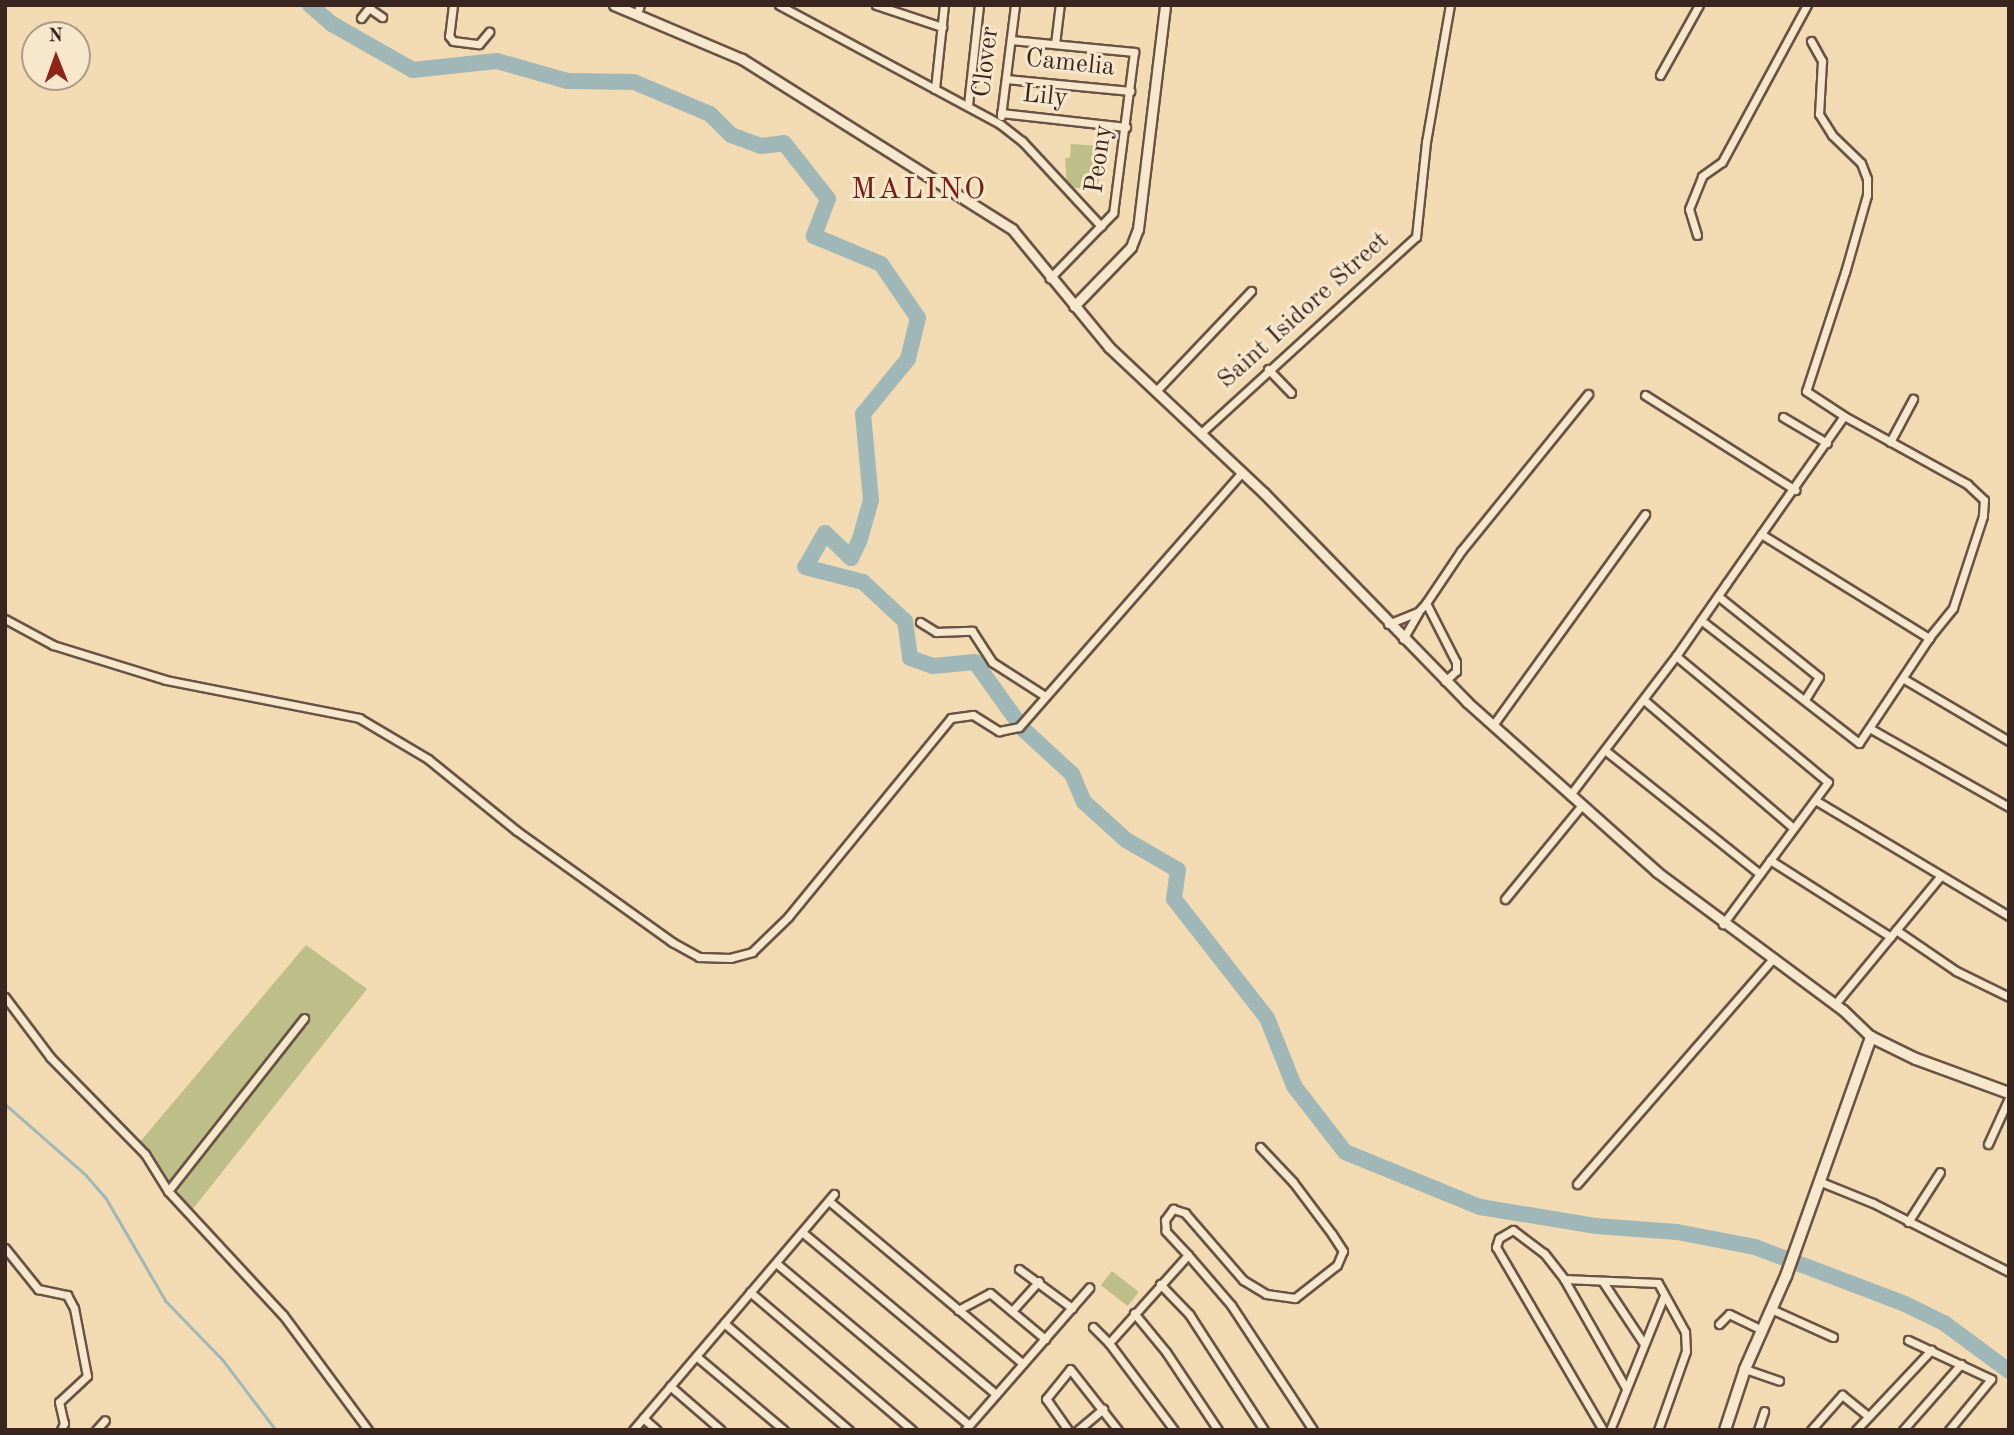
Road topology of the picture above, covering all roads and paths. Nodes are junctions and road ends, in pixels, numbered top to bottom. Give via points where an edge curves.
1 (453, 5) edge
2 (614, 5) edge
3 (779, 5) edge
4 (876, 5) edge
5 (944, 5) edge
6 (979, 5) edge
7 (1015, 5) edge
8 (1060, 5) edge
9 (1165, 5) edge
10 (1450, 5) edge
11 (1699, 5) edge
12 (1807, 5) edge
13 (370, 7) edge
14 (634, 9) edge
15 (382, 17) dead end
16 (361, 18) dead end
17 (942, 27) junction
18 (489, 32) dead end
19 (1011, 40) junction
20 (1811, 41) dead end
21 (1055, 44) junction
22 (1660, 75) dead end
23 (1006, 79) junction
24 (935, 89) junction
25 (1130, 91) junction
26 (968, 105) junction
27 (1002, 113) junction
28 (1000, 124) junction
29 (1126, 127) junction
30 (1101, 226) junction
31 (1697, 235) dead end
32 (1050, 278) junction
33 (1251, 291) dead end
34 (1074, 306) junction
35 (1268, 369) junction
36 (1156, 391) junction
37 (1291, 393) dead end
38 (1588, 394) dead end
39 (1645, 395) dead end
40 (1913, 398) dead end
41 (1844, 416) junction
42 (1783, 417) dead end
43 (1201, 433) junction
44 (1890, 442) junction
45 (1827, 443) junction
46 (1242, 472) junction
47 (1795, 490) junction
48 (1645, 514) dead end
49 (1762, 534) junction
50 (1718, 596) junction
51 (1426, 603) junction
52 (1418, 612) junction
53 (5, 619) edge
54 (1701, 620) junction
55 (920, 622) dead end
56 (1387, 624) junction
57 (1929, 638) junction
58 (1403, 640) junction
59 (1676, 656) junction
60 (1904, 679) junction
61 (1445, 681) junction
62 (1045, 696) junction
63 (1806, 698) junction
64 (1644, 700) junction
65 (1493, 725) junction
66 (1871, 729) junction
67 (2009, 741) edge
68 (1606, 751) junction
69 (1570, 795) junction
70 (1815, 800) junction
71 (1582, 805) junction
72 (2009, 807) edge
73 (1792, 827) junction
74 (1770, 860) junction
75 (1760, 874) junction
76 (1939, 878) junction
77 (1505, 899) dead end
78 (2009, 916) edge
79 (1723, 924) junction
80 (1894, 934) junction
81 (1772, 960) junction
82 (2008, 993) edge
83 (5, 997) edge
84 (1835, 1004) junction
85 (304, 1018) dead end
86 (1871, 1037) junction
87 (2009, 1096) edge
88 (1988, 1144) dead end
89 (1260, 1147) dead end
90 (1940, 1172) dead end
91 (1821, 1182) junction
92 (1577, 1184) dead end
93 (168, 1191) junction
94 (1908, 1222) junction
95 (802, 1232) junction
96 (5, 1248) edge
97 (1188, 1255) junction
98 (776, 1263) junction
99 (1019, 1269) dead end
100 (2008, 1270) edge
101 (1564, 1279) junction
102 (1039, 1281) junction
103 (1603, 1282) junction
104 (1160, 1284) junction
105 (1089, 1288) dead end
106 (750, 1292) junction
107 (1664, 1296) junction
108 (1072, 1308) junction
109 (1771, 1309) junction
110 (958, 1310) junction
111 (1012, 1311) junction
112 (1134, 1313) junction
113 (724, 1323) junction
114 (1719, 1324) dead end
115 (1093, 1327) dead end
116 (1762, 1330) junction
117 (1833, 1337) dead end
118 (1045, 1339) junction
119 (1908, 1340) dead end
120 (1109, 1343) junction
121 (1644, 1344) junction
122 (1931, 1350) junction
123 (696, 1356) junction
124 (1023, 1364) junction
125 (1961, 1364) junction
126 (1745, 1369) junction
127 (1779, 1381) dead end
128 (670, 1386) junction
129 (1626, 1388) junction
130 (996, 1394) junction
131 (1102, 1409) junction
132 (1764, 1411) dead end
133 (1868, 1416) junction
134 (643, 1418) junction
135 (105, 1420) dead end
136 (967, 1428) edge
137 (61, 1430) edge
138 (96, 1430) edge
139 (368, 1430) edge
140 (633, 1430) edge
141 (657, 1430) edge
142 (721, 1430) edge
143 (784, 1430) edge
144 (849, 1430) edge
145 (912, 1430) edge
146 (1069, 1430) edge
147 (1078, 1430) edge
148 (1118, 1430) edge
149 (1174, 1430) edge
150 (1218, 1430) edge
151 (1264, 1430) edge
152 (1312, 1430) edge
153 (1603, 1430) edge
154 (1610, 1430) edge
155 (1658, 1430) edge
156 (1725, 1430) edge
157 (1758, 1430) edge
158 (1811, 1430) edge
159 (1856, 1430) edge
160 (1903, 1430) edge
161 (1949, 1430) edge

1 - 18 street via 449,36 453,41 479,44
2 - 14 street
3 - 24 street
4 - 17 street
5 - 17 street
6 - 26 street
7 - 19 street, Clover
8 - 21 street
9 - 34 street via 1138,229 1131,247
10 - 35 street, Saint Isidore Street via 1426,142 1416,237
11 - 22 street
12 - 31 street via 1722,162 1702,176 1689,209
13 - 15 street
13 - 16 street
14 - 32 street via 742,59 1004,224
17 - 24 street
19 - 21 street
19 - 23 street, Clover
20 - 41 street via 1822,61 1819,114 1832,135 1861,163 1867,178 1867,195 1845,272 1806,391
21 - 25 street, Peony via 1134,52
23 - 25 street, Camelia
23 - 27 street, Clover
24 - 26 street
25 - 29 street, Peony
26 - 28 street
27 - 28 street, Clover
27 - 29 street, Lily
28 - 30 street via 1022,141
29 - 30 street, Peony via 1115,207
30 - 32 street, Peony
32 - 34 street
33 - 36 street
34 - 36 street
35 - 37 street
35 - 43 street, Saint Isidore Street
36 - 43 street
38 - 51 street via 1461,551
39 - 47 street
40 - 44 street
41 - 44 street
41 - 45 street
42 - 45 street
43 - 46 street
44 - 57 street via 1967,484 1984,500 1953,607
45 - 47 street
46 - 56 street
46 - 62 street
47 - 49 street
48 - 65 street
49 - 50 street
49 - 57 street
50 - 54 street
50 - 63 street via 1819,677
51 - 52 street
51 - 61 street via 1456,662 1456,671
52 - 56 street
52 - 58 street
53 - 62 street via 53,645 166,680 268,696 359,718 428,759 517,831 672,942 709,959 741,957 762,944 903,781 951,718 973,715 999,732 1019,727
54 - 59 street
54 - 63 street
55 - 62 street via 936,632 972,631 992,662
56 - 58 street
57 - 60 street
58 - 61 street
59 - 64 street
59 - 70 street via 1828,782
60 - 66 street
60 - 67 street
61 - 65 street
63 - 66 street via 1859,743
64 - 68 street
64 - 73 street
65 - 69 street
66 - 72 street
68 - 69 street
68 - 75 street
69 - 71 street
70 - 73 street
70 - 76 street
71 - 77 street
71 - 79 street
73 - 74 street
74 - 75 street
74 - 80 street
75 - 79 street
76 - 78 street
76 - 80 street
79 - 81 street
80 - 82 street via 1956,971
80 - 84 street
81 - 84 street
81 - 92 street
83 - 93 street via 50,1057 145,1154
84 - 86 street
85 - 93 street
86 - 87 main road
86 - 91 main road
87 - 88 street
89 - 97 street via 1332,1234 1343,1251 1337,1265 1295,1298 1266,1294 1243,1280 1185,1213 1172,1209 1165,1220 1166,1231
90 - 94 street
91 - 94 street
91 - 109 main road
93 - 139 street via 283,1315
94 - 100 street
95 - 98 street
95 - 110 street via 832,1198
95 - 130 street
96 - 137 street via 38,1289 67,1295 74,1308 87,1376 59,1402
97 - 104 street
97 - 152 street via 1231,1305
98 - 106 street
98 - 136 street
99 - 102 street
101 - 103 street
101 - 129 street
101 - 153 street via 1544,1253 1517,1232 1496,1242
102 - 108 street
102 - 111 street
103 - 107 street via 1656,1280
103 - 121 street
104 - 112 street
104 - 151 street via 1189,1314
105 - 108 street
106 - 113 street
106 - 145 street
107 - 121 street
107 - 155 street via 1685,1332 1686,1352
108 - 118 street
109 - 116 main road
109 - 117 street
110 - 111 street via 988,1292
110 - 124 street
111 - 118 street
112 - 120 street
112 - 150 street
113 - 123 street
113 - 144 street
114 - 116 street via 1729,1314
115 - 120 street
116 - 126 main road
118 - 124 street
119 - 122 street
120 - 149 street
121 - 129 street
122 - 125 street
122 - 133 street
123 - 128 street
123 - 143 street
124 - 130 street
125 - 160 street
125 - 161 street via 1992,1380
126 - 127 street
126 - 156 main road
128 - 134 street
128 - 142 street
129 - 154 street
130 - 136 street
131 - 146 street via 1069,1370 1046,1399
131 - 147 street
131 - 148 street
132 - 157 street
133 - 158 street via 1842,1395
133 - 159 street
134 - 140 street
134 - 141 street
135 - 138 street

